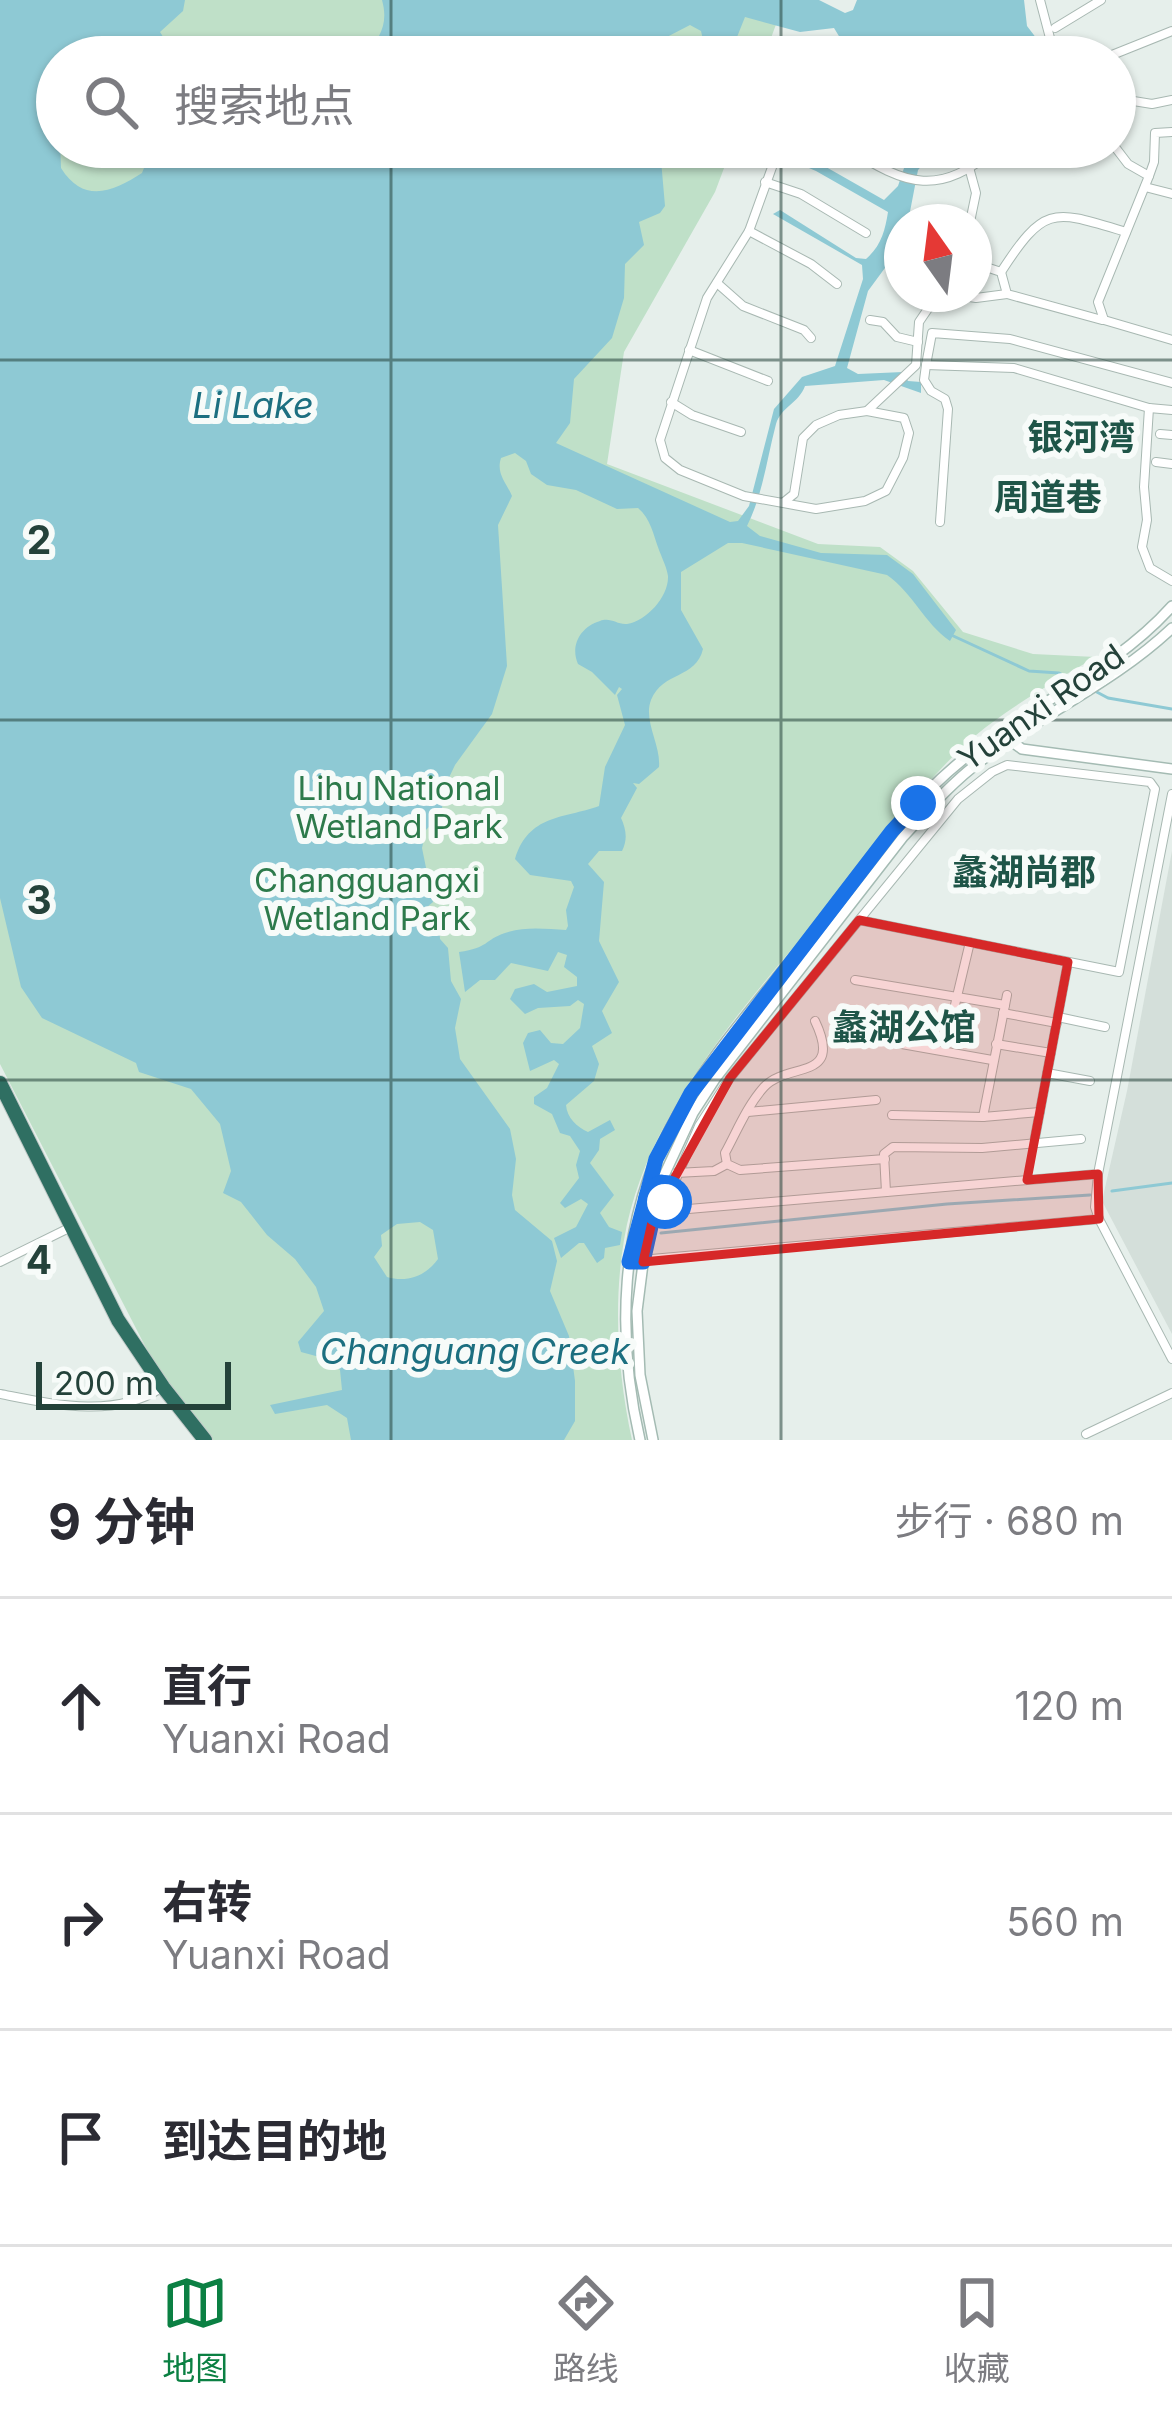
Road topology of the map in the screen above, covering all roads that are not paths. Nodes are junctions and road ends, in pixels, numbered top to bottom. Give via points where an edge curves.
1 (1040, 0) edge
2 (1101, 0) edge
3 (1055, 28) dead end
4 (1172, 31) edge
5 (1049, 36) edge
6 (1136, 45) edge
7 (1172, 100) edge
8 (1136, 101) edge
9 (1172, 132) edge
10 (771, 168) edge
11 (879, 168) edge
12 (974, 168) edge
13 (1135, 168) edge
14 (970, 171) junction
15 (1149, 176) junction
16 (765, 182) junction
17 (1145, 187) junction
18 (1172, 194) edge
19 (974, 204) edge
20 (749, 231) junction
21 (1126, 232) junction
22 (866, 233) dead end
23 (992, 269) edge
24 (1001, 272) junction
25 (717, 283) junction
26 (837, 284) dead end
27 (1007, 294) junction
28 (992, 296) edge
29 (1098, 302) junction
30 (926, 312) edge
31 (1081, 314) junction
32 (870, 320) dead end
33 (1104, 320) junction
34 (811, 338) dead end
35 (1172, 340) edge
36 (918, 342) junction
37 (689, 350) junction
38 (926, 365) junction
39 (768, 381) dead end
40 (1172, 383) edge
41 (880, 398) junction
42 (671, 402) junction
43 (1149, 408) junction
44 (1172, 410) edge
45 (867, 411) junction
46 (890, 414) junction
47 (741, 432) dead end
48 (1160, 434) dead end
49 (1172, 435) edge
50 (1156, 462) dead end
51 (1172, 464) edge
52 (794, 494) junction
53 (783, 503) junction
54 (800, 506) junction
55 (940, 523) dead end
56 (1172, 580) edge
57 (1172, 606) edge
58 (1172, 628) edge
59 (1001, 732) junction
60 (1010, 741) junction
61 (1172, 769) edge
62 (1172, 794) edge
63 (859, 920) junction
64 (970, 942) junction
65 (1069, 962) junction
66 (856, 980) dead end
67 (955, 996) junction
68 (1005, 1004) junction
69 (1058, 1020) junction
70 (814, 1021) dead end
71 (1105, 1027) dead end
72 (843, 1037) dead end
73 (996, 1044) junction
74 (944, 1051) junction
75 (1051, 1053) junction
76 (992, 1060) junction
77 (1047, 1073) junction
78 (1090, 1081) dead end
79 (0, 1082) edge
80 (876, 1100) dead end
81 (1040, 1112) junction
82 (747, 1113) junction
83 (892, 1115) dead end
84 (983, 1117) junction
85 (1081, 1139) dead end
86 (1034, 1143) junction
87 (885, 1159) junction
88 (727, 1164) junction
89 (676, 1172) junction
90 (1098, 1174) junction
91 (661, 1182) junction
92 (886, 1192) junction
93 (665, 1202) junction
94 (1099, 1219) junction
95 (72, 1226) junction
96 (0, 1262) edge
97 (629, 1262) junction
98 (643, 1262) junction
99 (1172, 1359) edge
100 (163, 1387) junction
101 (1172, 1393) edge
102 (0, 1394) edge
103 (1086, 1434) dead end
104 (205, 1440) edge
105 (640, 1440) edge
106 (653, 1440) edge

1 - 5 street
2 - 3 street
4 - 6 street
7 - 8 street
9 - 15 street via 1155,133
10 - 16 street
11 - 14 street via 937,183
12 - 14 street
13 - 15 street
14 - 19 street
15 - 17 street
16 - 20 street
16 - 22 street
17 - 18 street
17 - 21 street
20 - 25 street
20 - 26 street
21 - 24 street via 1056,215 1039,223
21 - 29 street
23 - 24 street
24 - 27 street
25 - 34 street via 743,306
25 - 37 street
27 - 28 street
27 - 31 street
29 - 31 street
29 - 33 street
30 - 36 street
31 - 33 street
32 - 36 street
33 - 35 street
36 - 41 street via 916,365
37 - 39 street
37 - 42 street
38 - 40 street via 932,334 1010,339
38 - 43 street via 1014,368
38 - 55 street via 924,380 948,409
41 - 45 street
41 - 46 street
42 - 47 street
42 - 53 street via 660,440 665,458
43 - 44 street
43 - 56 street via 1142,547 1150,568
45 - 46 street
45 - 52 street via 839,415 803,438
46 - 54 street via 904,418 910,433 886,491 865,501
48 - 49 street
50 - 51 street
52 - 53 street
52 - 54 street
53 - 54 street
57 - 59 main road, Yuanxi Road via 1134,643
58 - 60 main road, Yuanxi Road
59 - 60 main road
59 - 97 main road, Yuanxi Road via 892,831 714,1059 656,1159
60 - 61 main road
60 - 91 main road, Yuanxi Road via 963,775 903,837 715,1079
62 - 90 street
63 - 64 street
63 - 65 street via 958,799 992,772 1007,765 1150,782 1155,789 1119,972
63 - 89 street via 730,1078
64 - 65 street
64 - 67 street
65 - 69 street
66 - 67 street
67 - 68 street
67 - 74 street
68 - 69 street
68 - 73 street
69 - 71 street
69 - 75 street
70 - 82 street via 822,1056 810,1070 766,1084
72 - 74 street
73 - 75 street
73 - 76 street
74 - 76 street
75 - 77 street
76 - 84 street
77 - 78 street
77 - 81 street
79 - 95 highway
80 - 82 street
81 - 84 street
81 - 86 street
82 - 88 street
83 - 84 street
85 - 86 street
86 - 87 street via 893,1147
87 - 88 street via 740,1170
87 - 92 street
88 - 89 street
89 - 93 street
90 - 92 street
90 - 94 street
91 - 93 street
91 - 98 main road, Yuanxi Road
92 - 93 street via 677,1210
94 - 98 street
94 - 99 street
95 - 96 street
95 - 100 highway via 118,1320
97 - 98 street
97 - 105 main road, Yuanxi Road via 626,1365
98 - 106 main road, Yuanxi Road via 638,1342
100 - 102 street via 103,1408
100 - 104 highway
101 - 103 street

